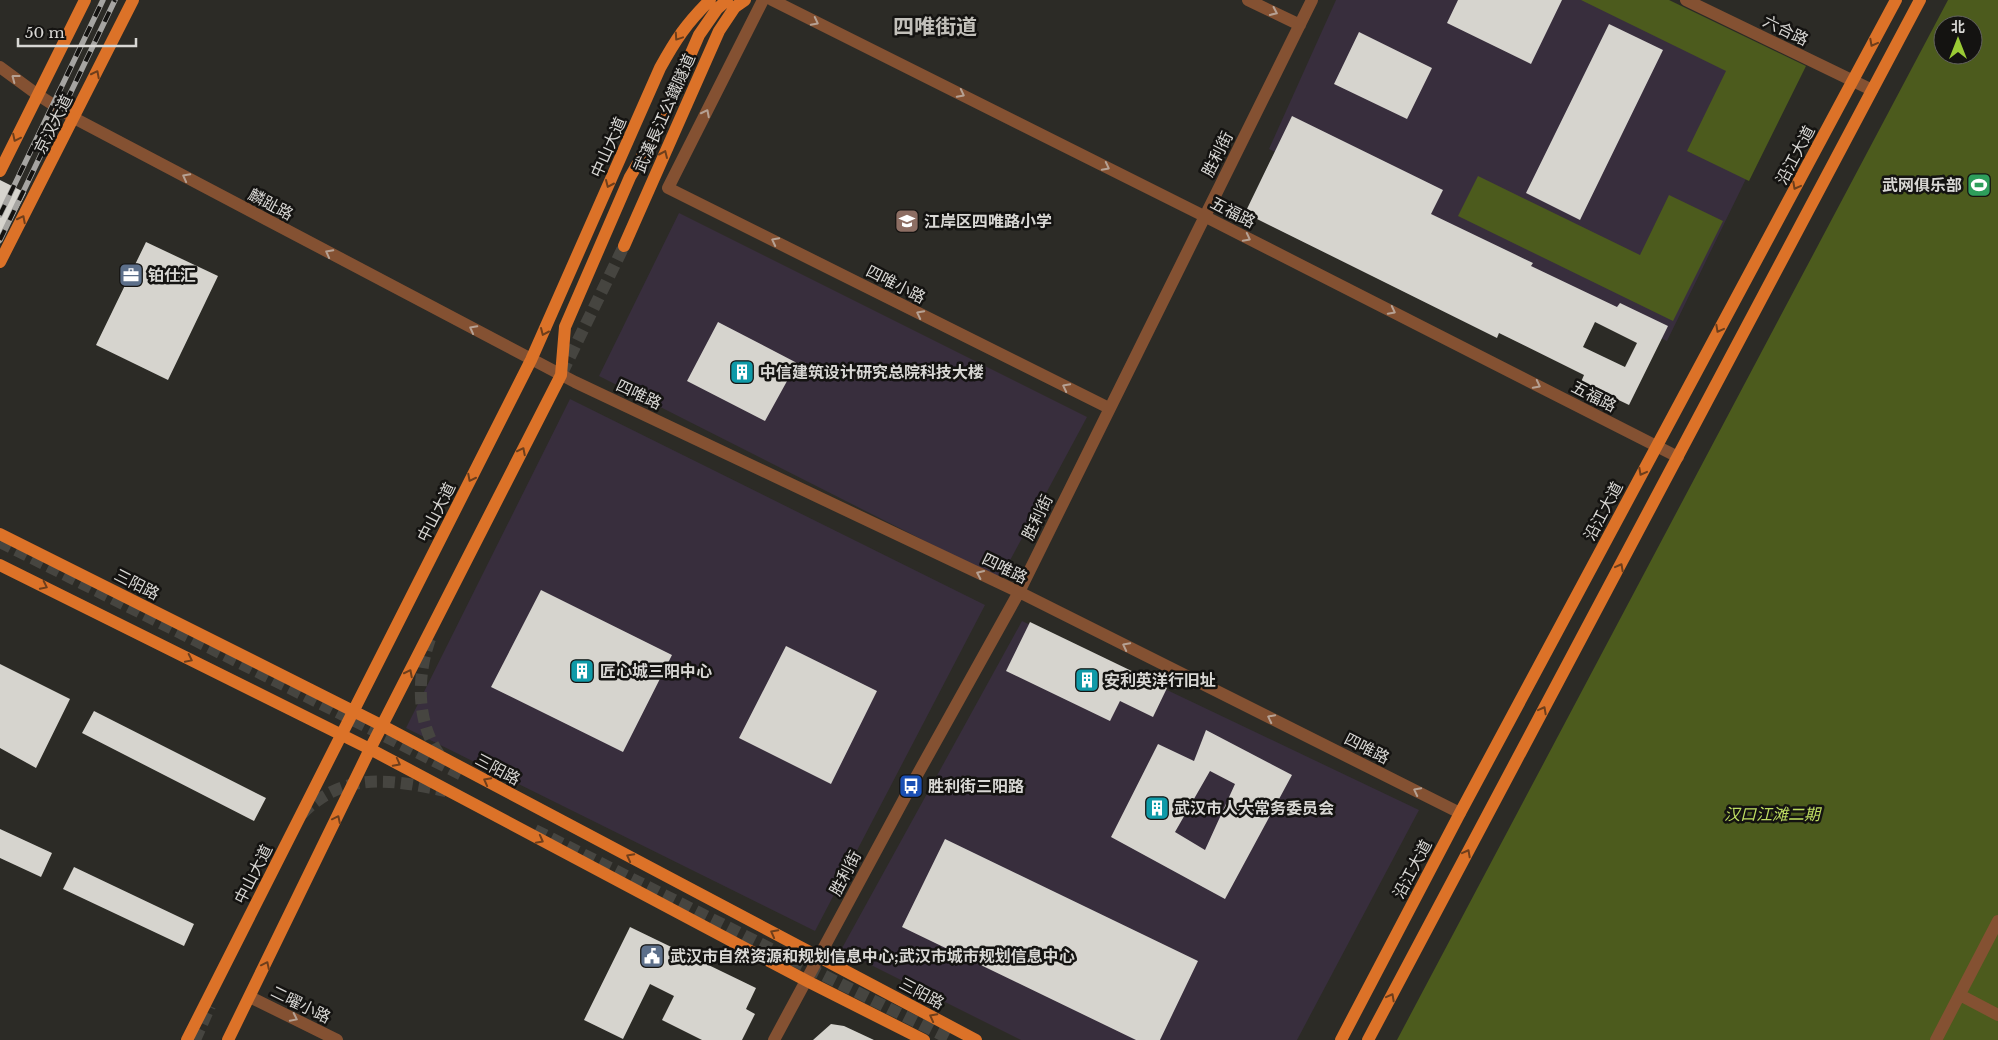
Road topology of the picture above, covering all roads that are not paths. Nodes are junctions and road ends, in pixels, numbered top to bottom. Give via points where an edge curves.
1 (85, 0) edge
2 (133, 0) edge
3 (710, 0) edge
4 (726, 0) edge
5 (745, 0) edge
6 (763, 0) edge
7 (772, 0) edge
8 (1248, 0) edge
9 (1312, 0) edge
10 (1686, 0) edge
11 (1896, 0) edge
12 (1920, 0) edge
13 (1300, 24) junction
14 (0, 67) edge
15 (1853, 80) junction
16 (1872, 90) junction
17 (38, 95) junction
18 (74, 118) junction
19 (0, 170) edge
20 (1204, 216) junction
21 (624, 246) tunnel mouth
22 (0, 262) edge
23 (531, 360) junction
24 (561, 375) junction
25 (1109, 408) junction
26 (1656, 446) junction
27 (1678, 457) junction
28 (0, 534) edge
29 (0, 565) edge
30 (1018, 592) junction
31 (353, 711) junction
32 (382, 726) junction
33 (341, 735) junction
34 (370, 749) junction
35 (1460, 813) junction
36 (1998, 922) edge
37 (818, 957) junction
38 (807, 981) junction
39 (1960, 995) junction
40 (250, 997) junction
41 (1998, 1015) edge
42 (187, 1040) edge
43 (228, 1040) edge
44 (337, 1040) edge
45 (774, 1040) edge
46 (924, 1040) edge
47 (976, 1040) edge
48 (1341, 1040) edge
49 (1368, 1040) edge
50 (1936, 1040) edge

1 - 17 main road, 京汉大道
18 -> 2 main road, 京汉大道
3 -> 23 main road, 中山大道 via 676,38 660,68
4 - 24 main road, 中山大道 via 716,9 699,36 658,130 630,177 565,327
21 -> 5 main road, 武漢長江公鐵隧道 via 718,31 735,7
25 -> 6 street, 四唯小路 via 668,188
7 -> 20 street, 五福路
8 -> 13 street
9 - 13 street, 胜利街
10 - 15 street, 六合路
11 -> 15 main road, 沿江大道
12 - 16 main road
13 - 20 street, 胜利街
17 -> 14 street, 麟趾路
15 - 16 street, 六合路
15 -> 26 main road, 沿江大道
16 - 27 main road
17 - 18 street, 麟趾路
17 -> 19 main road, 京汉大道
22 -> 18 main road, 京汉大道
23 -> 18 street, 麟趾路
20 - 25 street, 胜利街
20 -> 26 street, 五福路
23 - 24 street, 四唯路
23 -> 31 main road, 中山大道
30 -> 24 street, 四唯路
32 -> 24 main road, 中山大道
25 - 30 street, 胜利街
26 - 27 street, 五福路
26 -> 35 main road, 沿江大道
49 -> 27 main road
28 - 31 main road, 三阳路
29 -> 33 main road
35 -> 30 street, 四唯路
30 - 37 street, 胜利街
31 - 32 main road, 三阳路
31 - 33 main road, 中山大道
32 - 34 main road, 中山大道
37 -> 32 main road, 三阳路
33 - 34 main road
33 - 42 main road, 中山大道
34 -> 38 main road
40 -> 34 main road, 中山大道
35 - 48 main road, 沿江大道
36 - 39 street
37 - 38 street, 胜利街
47 -> 37 main road, 三阳路
38 - 45 street, 胜利街
38 - 46 main road
39 - 41 street
39 - 50 street
40 - 43 main road, 中山大道
40 -> 44 street, 二曜小路

